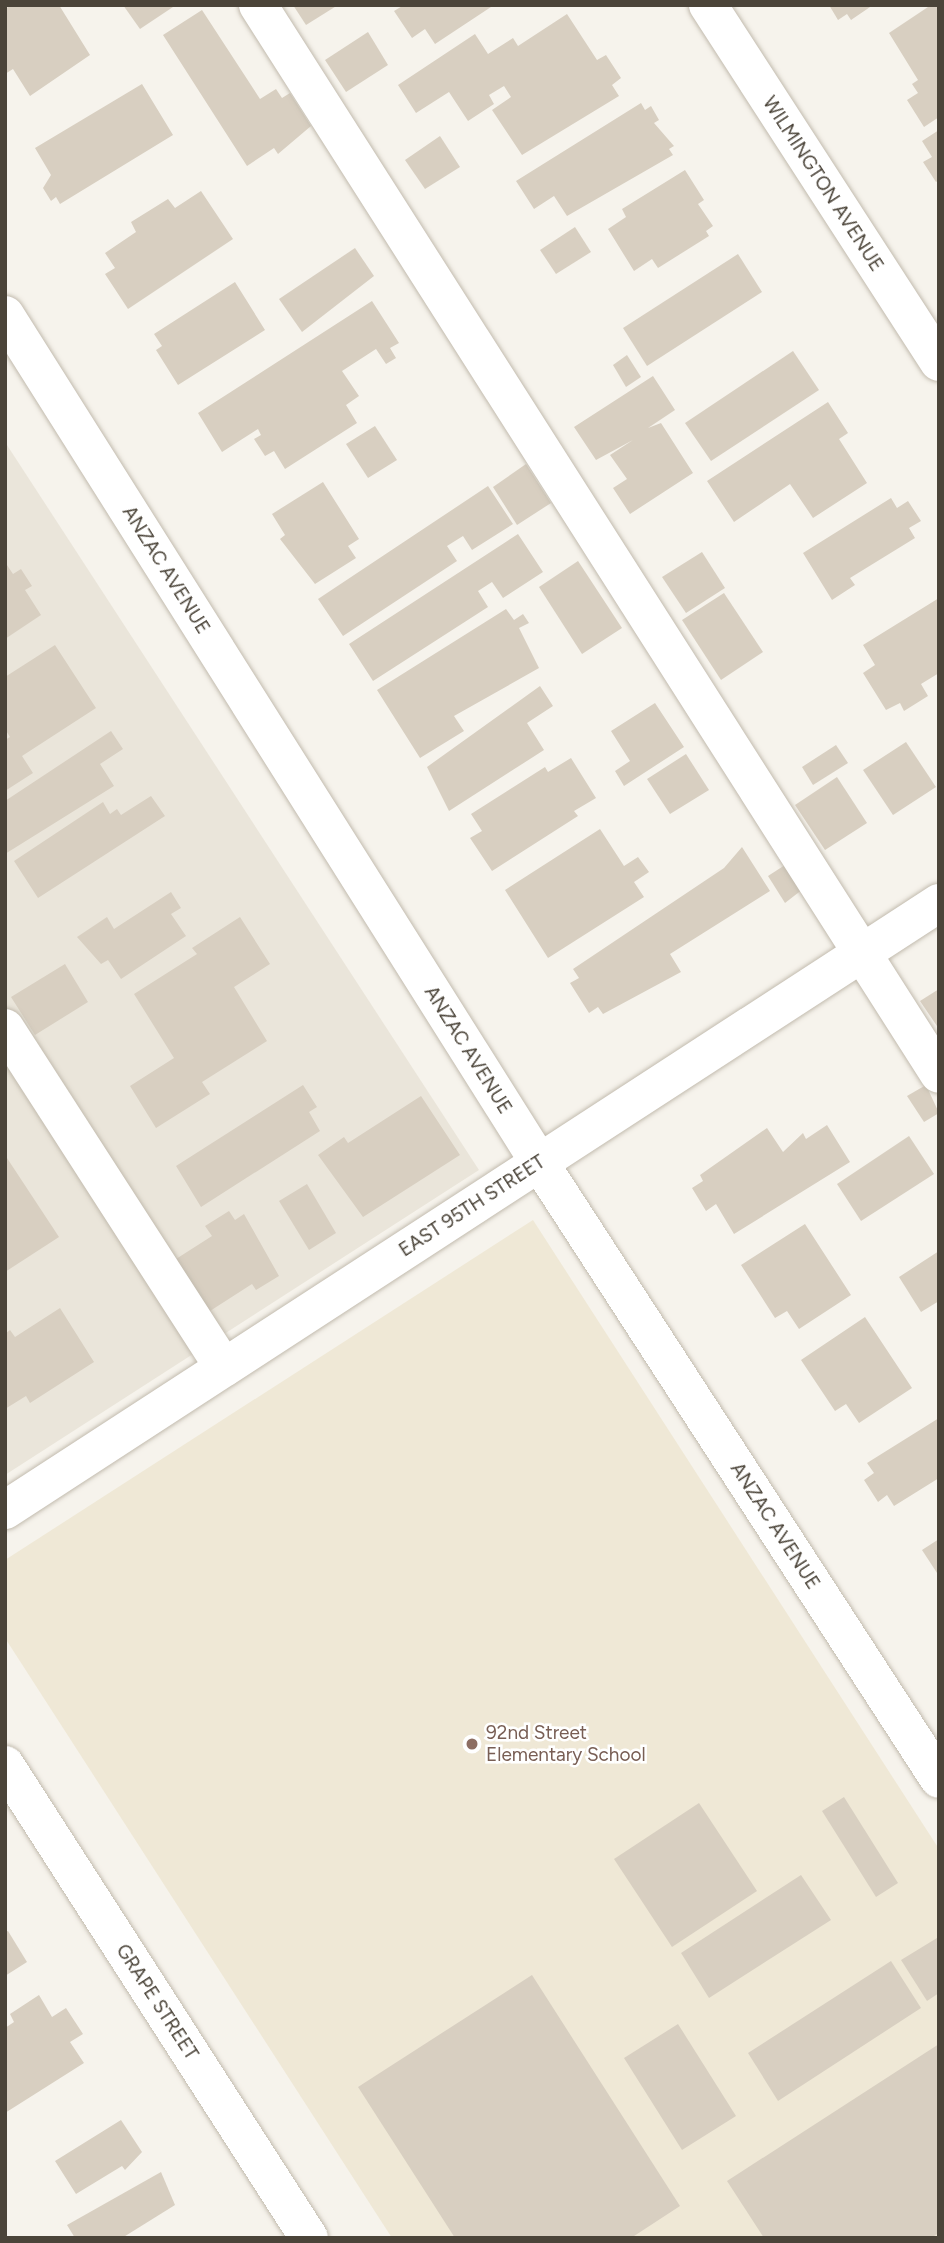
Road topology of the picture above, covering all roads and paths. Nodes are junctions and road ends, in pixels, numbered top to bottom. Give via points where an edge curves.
1 (258, 5) edge
2 (708, 5) edge
3 (5, 315) edge
4 (939, 362) edge
5 (939, 902) edge
6 (860, 951) junction
7 (5, 1028) edge
8 (939, 1074) edge
9 (539, 1162) junction
10 (223, 1368) junction
11 (5, 1510) edge
12 (5, 1765) edge
13 (939, 1779) edge
14 (309, 2238) edge

1 - 6 street
2 - 4 street, WILMINGTON AVENUE
3 - 9 street, ANZAC AVENUE
5 - 6 street, EAST 95TH STREET
6 - 8 street
6 - 9 street, EAST 95TH STREET
7 - 10 street
9 - 10 street, EAST 95TH STREET
9 - 13 street, ANZAC AVENUE
10 - 11 street, EAST 95TH STREET
12 - 14 street, GRAPE STREET

